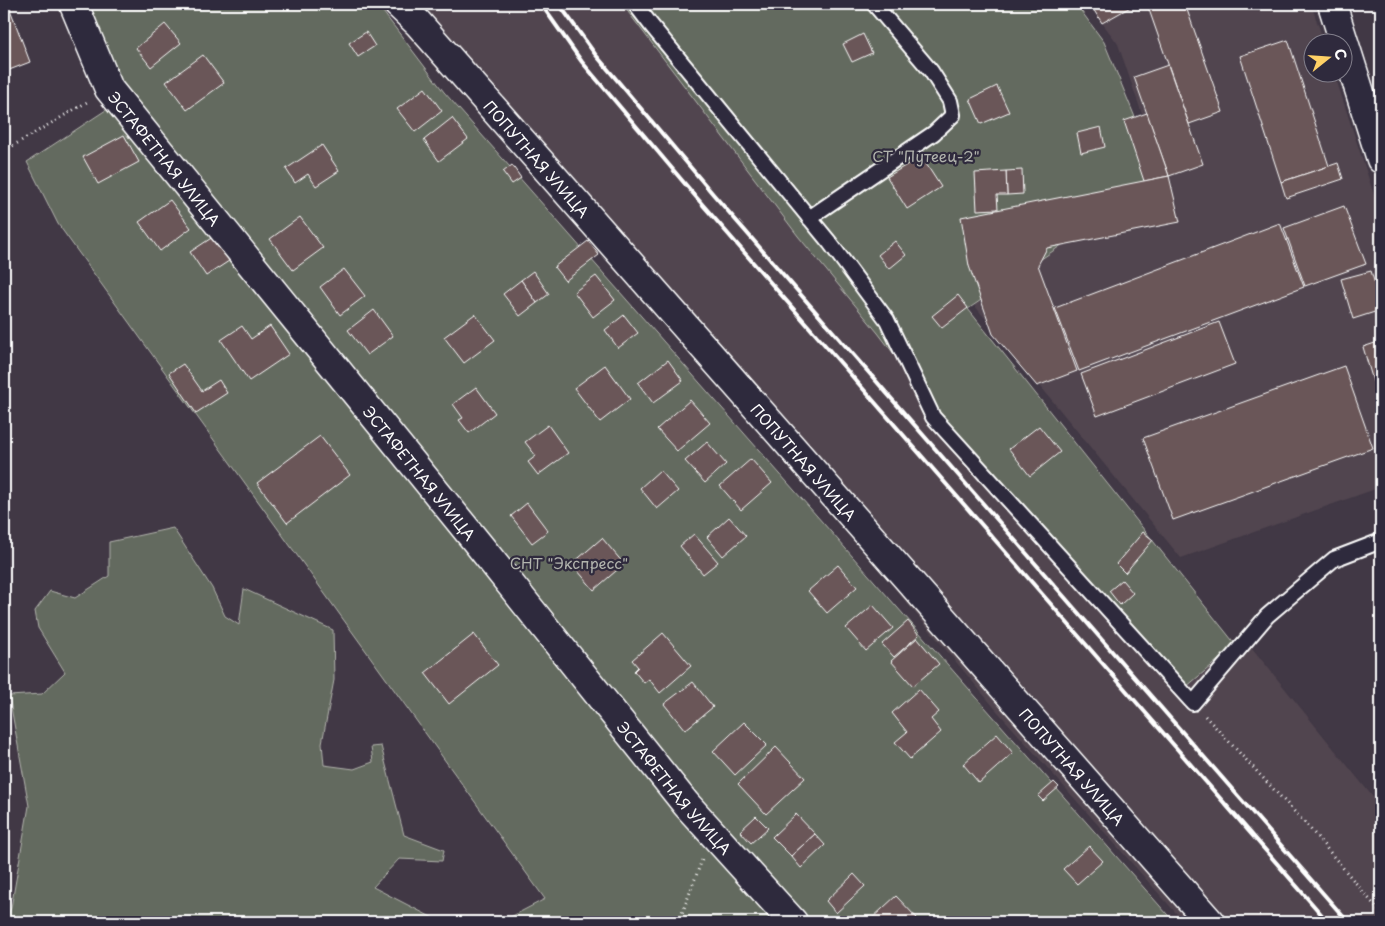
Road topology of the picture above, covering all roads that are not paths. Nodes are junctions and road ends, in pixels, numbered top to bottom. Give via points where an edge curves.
1 (398, 4) edge
2 (635, 4) edge
3 (874, 4) edge
4 (1332, 4) edge
5 (74, 5) dead end
6 (1381, 159) edge
7 (809, 218) junction
8 (1381, 541) edge
9 (793, 922) edge
10 (1210, 922) edge

1 - 10 street, ПОПУТНАЯ УЛИЦА
2 - 7 lane
3 - 7 lane via 931,71 950,101 952,115 934,134
4 - 6 street
5 - 9 street, ЭСТАФЕТНАЯ УЛИЦА via 109,89 686,804
7 - 8 lane via 887,320 933,417 1193,703 1267,616 1334,559

